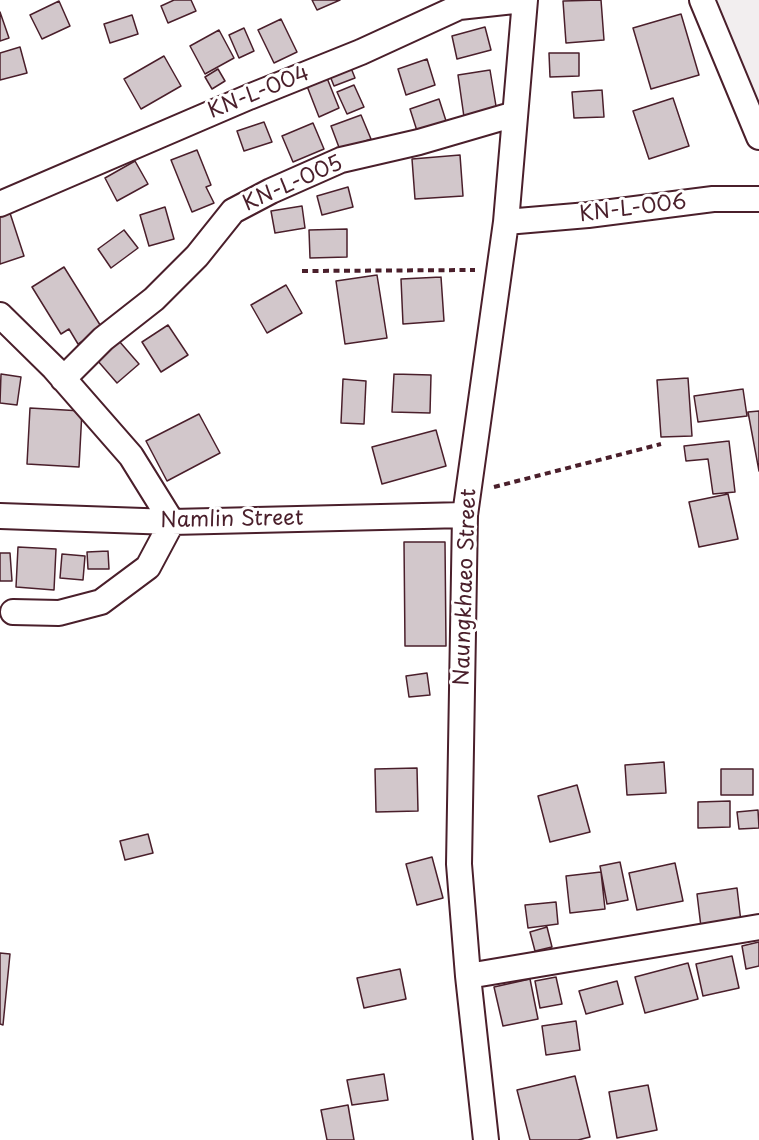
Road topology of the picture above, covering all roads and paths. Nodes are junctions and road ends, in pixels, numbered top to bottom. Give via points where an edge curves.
1 (524, 0) edge
2 (702, 0) edge
3 (515, 114) junction
4 (759, 137) edge
5 (759, 199) edge
6 (0, 204) edge
7 (506, 222) junction
8 (499, 270) junction
9 (302, 271) dead end
10 (0, 315) edge
11 (63, 379) junction
12 (661, 444) dead end
13 (466, 504) junction
14 (0, 516) edge
15 (172, 522) junction
16 (13, 612) dead end
17 (759, 927) edge
18 (468, 976) junction
19 (486, 1140) edge

1 - 3 street, Naungkhaeo Street
1 - 6 street, KN-L-004 via 459,7
2 - 4 street
3 - 7 street, Naungkhaeo Street
3 - 11 street, KN-L-005 via 341,160 233,211 197,256 154,299
5 - 7 street, KN-L-006 via 712,199
7 - 8 street, Naungkhaeo Street
8 - 9 path
8 - 13 street, Naungkhaeo Street
10 - 11 street
11 - 15 street via 131,456
12 - 13 path
13 - 15 street, Namlin Street
13 - 18 street, Naungkhaeo Street via 459,864
14 - 15 street, Namlin Street
15 - 16 street via 148,567 100,602 59,613
17 - 18 street
18 - 19 street, Naungkhaeo Street

